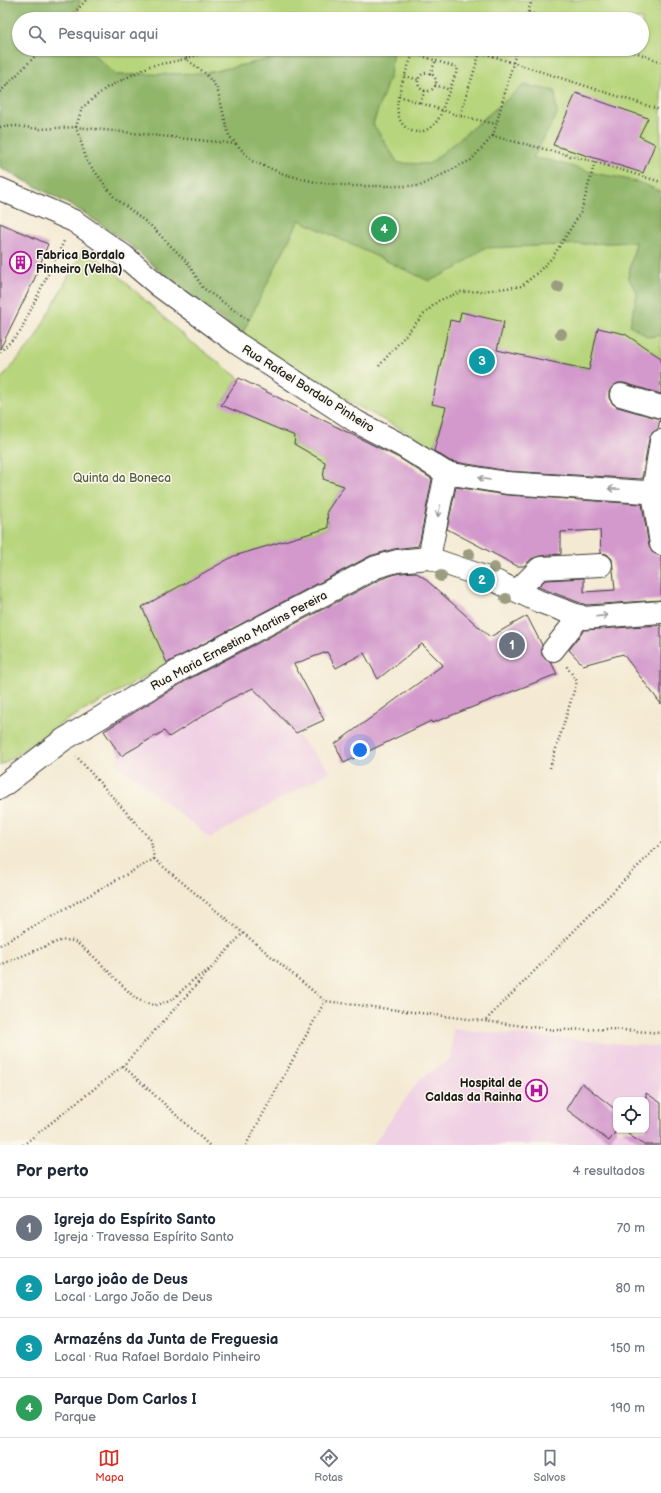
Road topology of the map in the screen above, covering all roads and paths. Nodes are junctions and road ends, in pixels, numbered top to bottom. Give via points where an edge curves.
1 (86, 0) edge
2 (532, 0) edge
3 (75, 12) edge
4 (528, 12) edge
5 (35, 56) edge
6 (196, 56) edge
7 (412, 56) edge
8 (423, 56) edge
9 (479, 56) edge
10 (493, 56) edge
11 (515, 56) edge
12 (645, 56) edge
13 (186, 59) junction
14 (436, 60) junction
15 (513, 62) junction
16 (661, 62) edge
17 (430, 74) junction
18 (405, 76) junction
19 (419, 80) junction
20 (435, 85) junction
21 (425, 90) junction
22 (450, 90) junction
23 (0, 92) edge
24 (399, 96) junction
25 (420, 103) junction
26 (442, 110) junction
27 (661, 110) edge
28 (460, 116) junction
29 (496, 124) junction
30 (0, 127) edge
31 (76, 127) junction
32 (493, 136) junction
33 (236, 144) junction
34 (595, 162) junction
35 (661, 182) edge
36 (0, 189) edge
37 (74, 221) junction
38 (248, 320) dead end
39 (0, 352) edge
40 (379, 366) dead end
41 (621, 395) dead end
42 (661, 407) edge
43 (661, 440) edge
44 (446, 473) junction
45 (657, 492) edge
46 (661, 544) edge
47 (429, 558) junction
48 (602, 564) dead end
49 (527, 595) junction
50 (661, 612) edge
51 (580, 616) junction
52 (553, 650) joint
53 (73, 752) dead end
54 (550, 768) dead end
55 (0, 788) edge
56 (661, 843) edge
57 (154, 860) junction
58 (243, 933) junction
59 (0, 945) edge
60 (0, 965) edge
61 (213, 966) junction
62 (325, 1001) junction
63 (486, 1021) junction
64 (661, 1033) edge
65 (123, 1066) junction
66 (23, 1145) edge
67 (209, 1145) edge
68 (246, 1145) edge

1 - 3 path
2 - 4 path
5 - 23 path
6 - 13 path
7 - 18 path
8 - 14 path
9 - 28 path
10 - 15 path
11 - 15 path
12 - 16 path
13 - 31 path via 150,66 106,88 82,108
13 - 33 path via 205,73 217,88 229,136
14 - 17 path
14 - 22 path via 458,68
15 - 27 path
15 - 29 path
17 - 19 path via 423,74
17 - 20 path via 435,78
18 - 19 path
18 - 24 path
19 - 21 path via 420,87
20 - 21 path via 430,90
20 - 22 path
21 - 25 path
22 - 26 path
24 - 25 path
24 - 26 path via 398,113 401,122 409,130 421,132 432,128 440,118
25 - 26 path
26 - 28 path
28 - 29 path
29 - 32 path
30 - 31 path
31 - 33 path
31 - 38 path via 87,161 114,197 151,226 187,262 203,288
32 - 33 path via 471,160 420,186 351,186 315,182 284,174 252,161
32 - 34 path
34 - 35 path
34 - 40 path via 581,212 552,258 537,273 522,286 460,292 438,301
36 - 37 street, Rua Rafael Bordalo Pinheiro
37 - 39 path via 20,332
37 - 44 street, Rua Rafael Bordalo Pinheiro via 238,344 357,422
41 - 42 street
43 - 45 street
45 -> 44 street, Rua Rafael Bordalo Pinheiro via 507,483
44 -> 47 street
45 - 46 street
47 - 49 street via 491,579
47 - 55 street, Rua Maria Ernestina Martins Pereira via 396,561 376,567 183,668 63,740
48 - 49 street via 540,568
49 - 51 street
51 -> 50 street via 584,618
51 - 52 street
52 - 54 path via 576,681
53 - 57 path via 151,840
56 - 63 path
57 - 58 path
57 - 59 path
58 - 61 path
58 - 62 path
60 - 61 path via 59,941 70,940 94,957 135,998 155,1005 174,999 193,980
61 - 65 path
62 - 63 path
62 - 68 path
63 - 64 path via 556,1030 611,1029
65 - 66 path
65 - 67 path

